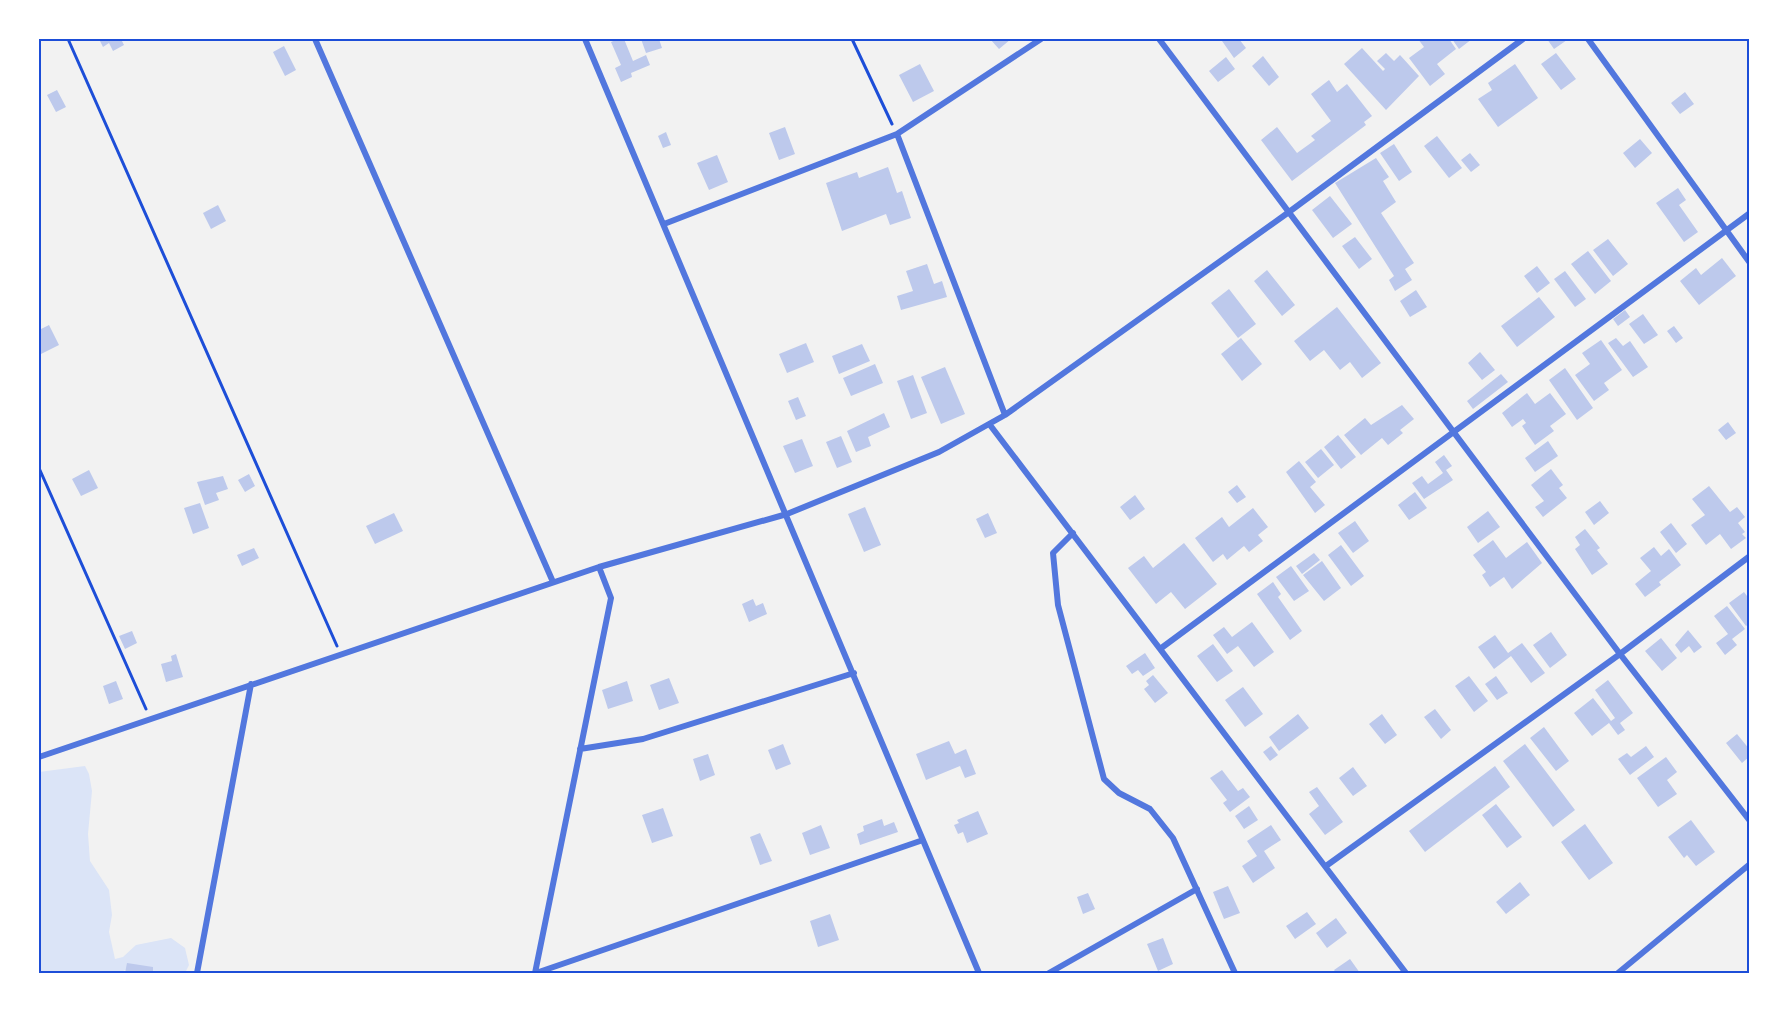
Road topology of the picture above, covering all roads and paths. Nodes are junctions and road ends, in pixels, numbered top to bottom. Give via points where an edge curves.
1 (68, 39) edge
2 (315, 39) edge
3 (585, 39) edge
4 (852, 39) edge
5 (1041, 39) edge
6 (1159, 39) edge
7 (1523, 39) edge
8 (1588, 39) edge
9 (897, 134) junction
10 (1289, 212) junction
11 (1750, 213) edge
12 (664, 224) junction
13 (1727, 231) junction
14 (1750, 263) edge
15 (1005, 415) junction
16 (990, 425) junction
17 (1454, 432) junction
18 (39, 468) edge
19 (787, 514) junction
20 (1073, 533) junction
21 (1750, 556) edge
22 (598, 567) junction
23 (553, 582) junction
24 (1160, 649) junction
25 (341, 654) junction
26 (1620, 654) junction
27 (854, 673) junction
28 (251, 684) junction
29 (151, 719) junction
30 (580, 749) junction
31 (39, 757) edge
32 (1750, 821) edge
33 (923, 840) junction
34 (1750, 864) edge
35 (1326, 866) junction
36 (1197, 889) junction
37 (197, 973) edge
38 (536, 973) edge
39 (979, 973) edge
40 (1049, 973) edge
41 (1235, 973) edge
42 (1406, 973) edge
43 (1618, 973) edge

1 - 25 path
2 - 23 street
3 - 12 street
4 - 9 path
5 - 9 street
6 - 10 street
7 - 10 street
8 - 13 street
9 - 12 street
9 - 15 street
10 - 15 street
10 - 17 street
11 - 13 street
12 - 19 street
13 - 14 street
13 - 17 street
15 - 16 street
16 - 19 street via 939,452
16 - 20 street
17 - 24 street
17 - 26 street
18 - 29 path
19 - 22 street
19 - 27 street
20 - 24 street
20 - 36 street via 1053,553 1058,605 1104,779 1119,793 1150,809 1161,821
21 - 26 street
22 - 23 street
22 - 30 street via 611,597
23 - 25 street
24 - 35 street
25 - 28 street
26 - 32 street
26 - 35 street
27 - 30 street via 643,739
27 - 33 street
28 - 29 street
28 - 37 street
29 - 31 street
30 - 38 street
33 - 38 street
33 - 39 street
34 - 43 street
35 - 42 street
36 - 40 street
36 - 41 street

